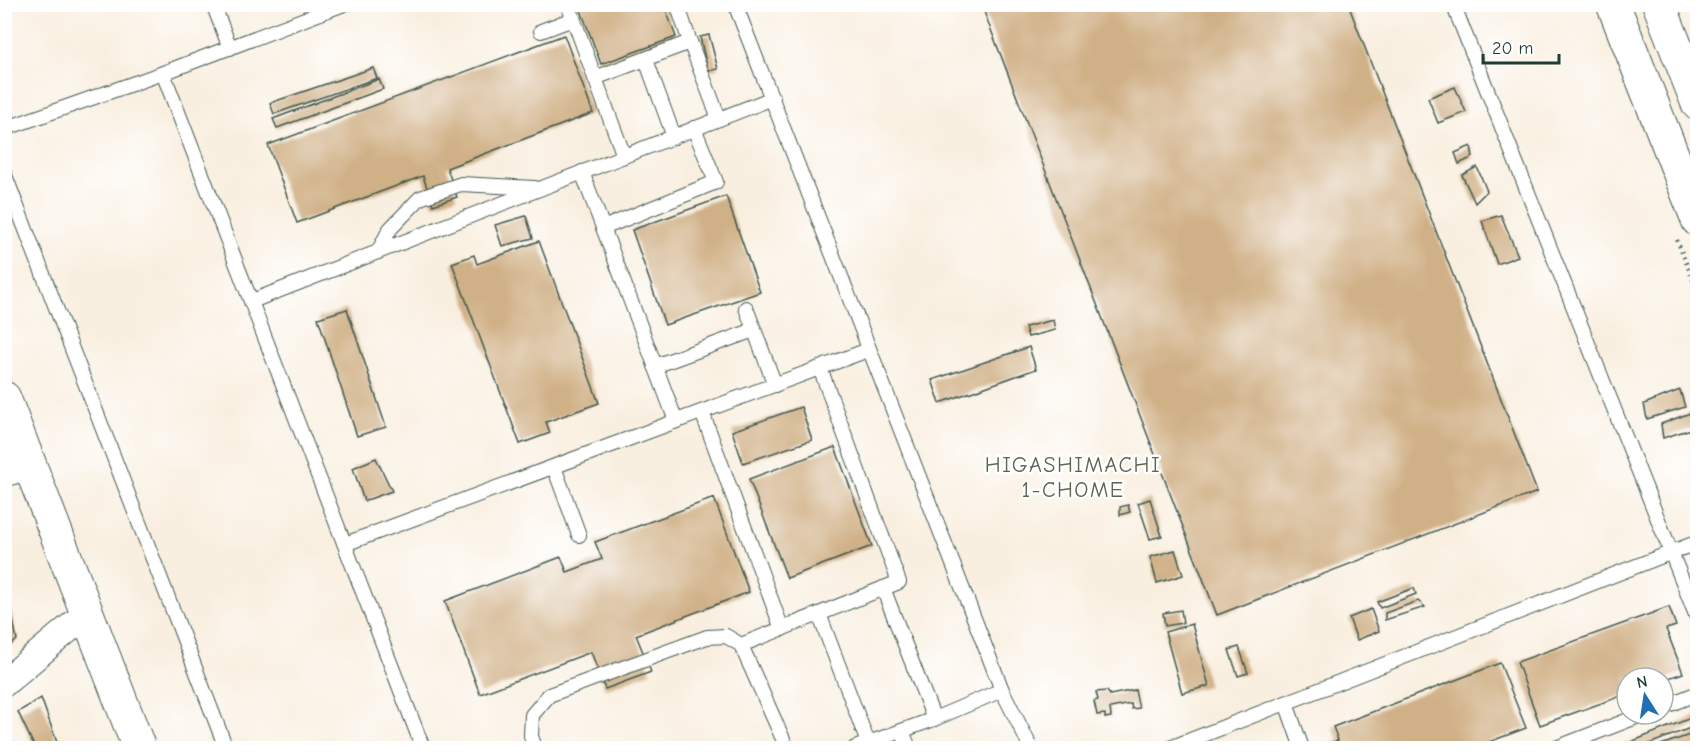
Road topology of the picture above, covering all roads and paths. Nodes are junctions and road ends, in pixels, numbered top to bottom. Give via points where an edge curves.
1 (213, 4) edge
2 (344, 4) edge
3 (568, 4) edge
4 (677, 4) edge
5 (735, 4) edge
6 (1453, 4) edge
7 (1613, 4) edge
8 (1659, 4) edge
9 (573, 19) junction
10 (541, 31) dead end
11 (690, 42) junction
12 (230, 48) junction
13 (646, 60) junction
14 (163, 73) junction
15 (595, 78) junction
16 (773, 98) junction
17 (1698, 104) edge
18 (719, 119) junction
19 (694, 128) junction
20 (4, 129) edge
21 (674, 137) junction
22 (624, 156) junction
23 (582, 172) junction
24 (4, 173) edge
25 (540, 188) junction
26 (1698, 220) edge
27 (603, 228) junction
28 (378, 252) junction
29 (252, 301) junction
30 (746, 308) dead end
31 (754, 330) junction
32 (868, 350) junction
33 (655, 366) junction
34 (819, 368) junction
35 (775, 385) junction
36 (4, 398) edge
37 (702, 412) junction
38 (676, 421) junction
39 (554, 467) junction
40 (18, 469) edge
41 (579, 535) dead end
42 (1698, 542) edge
43 (345, 544) junction
44 (1670, 552) junction
45 (883, 588) junction
46 (86, 614) junction
47 (819, 614) junction
48 (1698, 620) edge
49 (782, 629) junction
50 (741, 645) junction
51 (4, 683) edge
52 (1002, 690) junction
53 (1698, 693) edge
54 (1675, 702) edge
55 (1286, 703) junction
56 (934, 719) junction
57 (1615, 725) edge
58 (902, 731) junction
59 (862, 746) edge
60 (139, 748) edge
61 (226, 748) edge
62 (423, 748) edge
63 (535, 748) edge
64 (787, 748) edge
65 (909, 748) edge
66 (1031, 748) edge
67 (1170, 748) edge
68 (1302, 748) edge
69 (1556, 748) edge

1 - 12 lane
2 - 12 lane
3 - 9 lane
4 - 11 lane
5 - 16 lane
6 - 44 lane
7 - 26 street
8 - 17 street
9 - 10 lane
9 - 15 lane
11 - 13 lane
11 - 18 lane
12 - 14 lane
13 - 15 lane
13 - 21 lane
14 - 20 lane
14 - 29 lane
15 - 22 lane
16 - 18 lane
16 - 32 lane
18 - 19 lane
19 - 21 lane
19 - 27 lane via 716,182
21 - 22 lane
22 - 23 lane
23 - 25 lane
23 - 27 lane
24 - 61 lane
25 - 28 lane
25 - 28 lane via 461,184 420,198 390,229
27 - 33 lane
28 - 29 lane
29 - 43 lane
30 - 31 lane
31 - 33 lane
31 - 35 lane
32 - 34 lane
32 - 52 lane
33 - 38 lane
34 - 35 lane
34 - 45 lane via 899,582
35 - 37 lane
36 - 40 street
37 - 38 lane
37 - 49 lane
38 - 39 lane
39 - 41 lane
39 - 43 lane
40 - 46 street
42 - 44 lane
43 - 62 lane
44 - 48 lane
44 - 55 lane
45 - 47 lane
45 - 56 lane
46 - 51 street
46 - 60 street
47 - 49 lane
47 - 59 lane
49 - 50 lane
50 - 63 lane via 726,636 707,637 549,695 532,715
50 - 64 lane
52 - 56 lane
52 - 66 lane
53 - 54 lane
55 - 67 lane
55 - 68 lane
56 - 58 lane
57 - 69 lane
58 - 59 lane
58 - 65 lane

